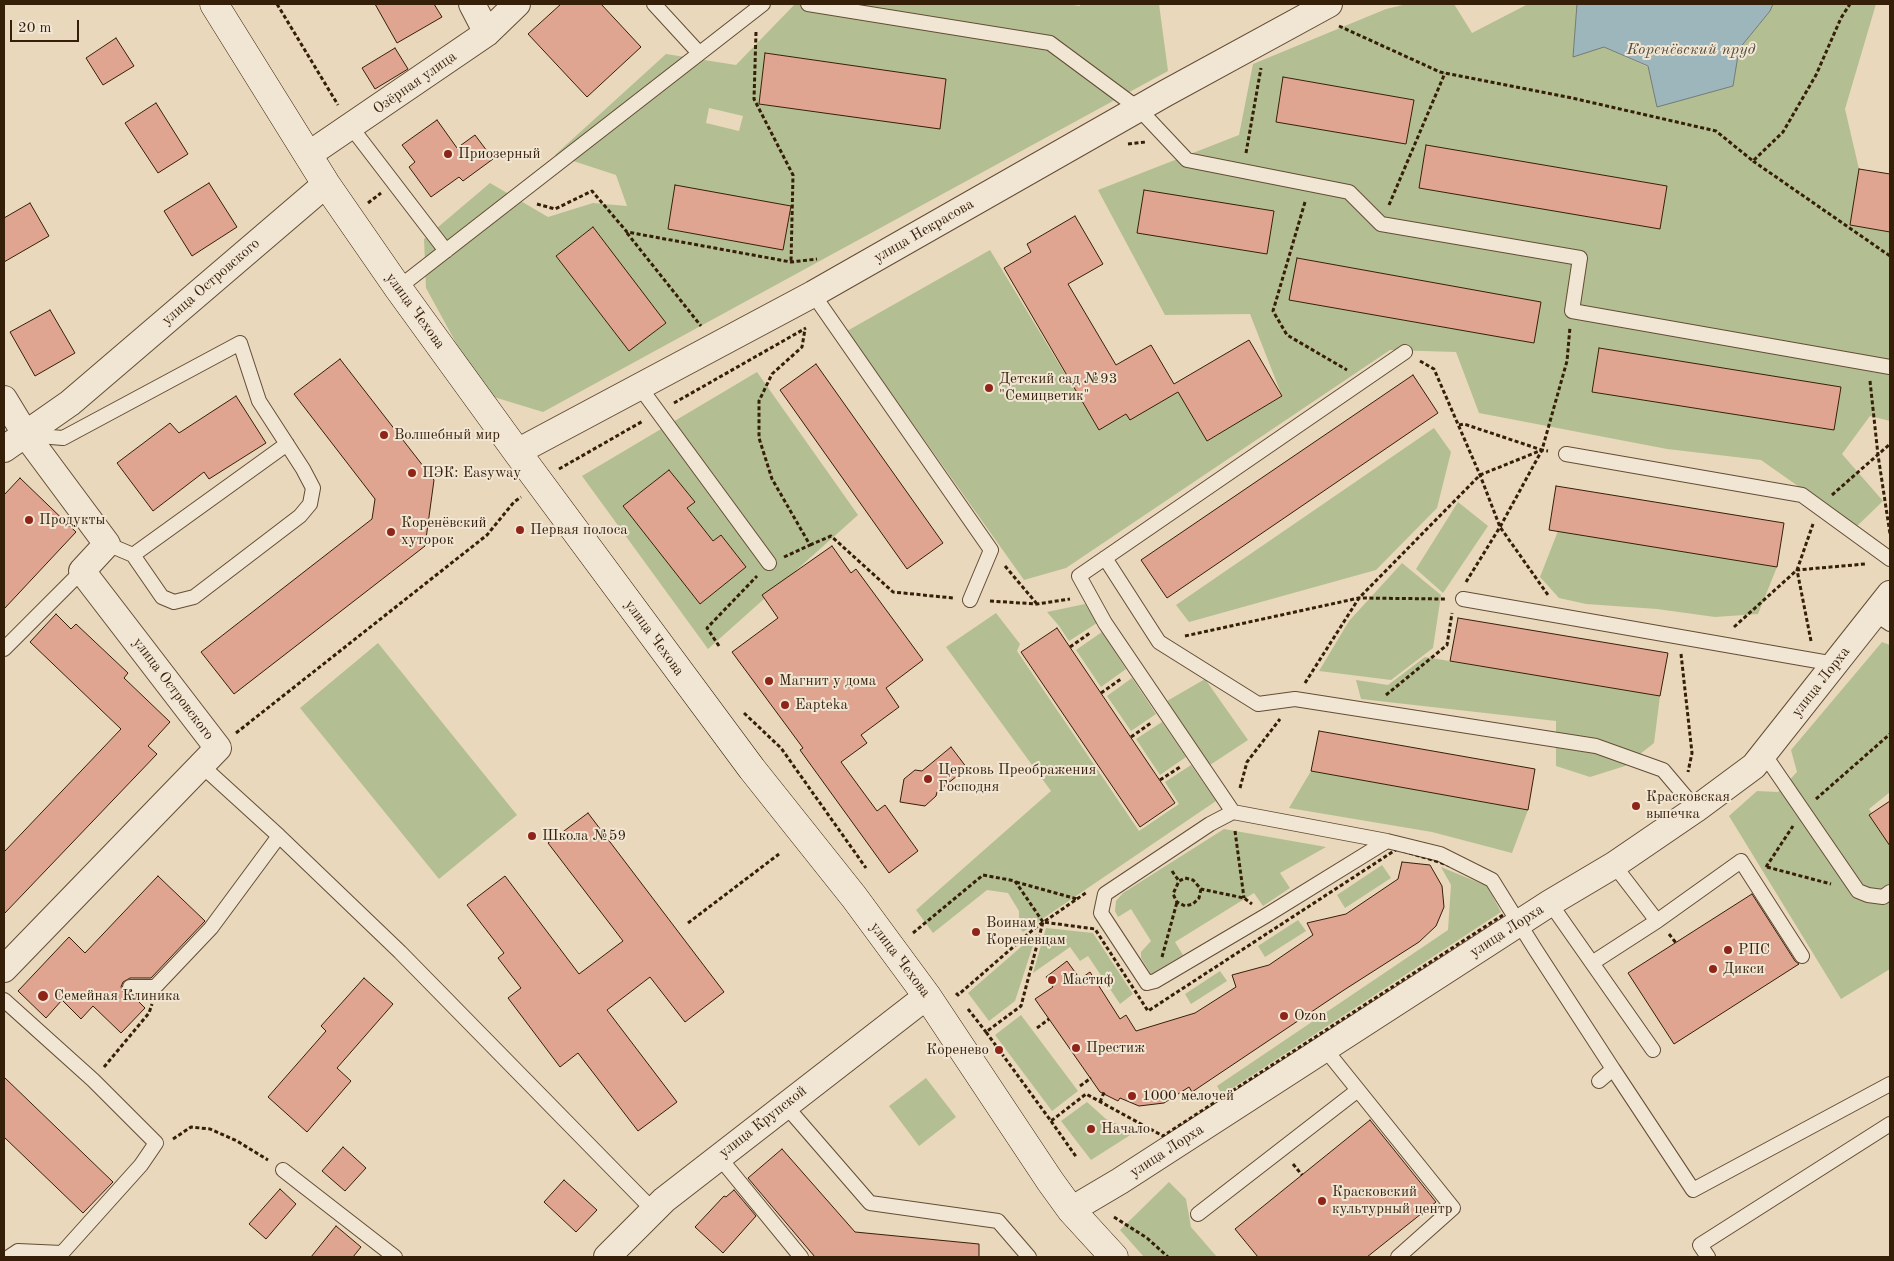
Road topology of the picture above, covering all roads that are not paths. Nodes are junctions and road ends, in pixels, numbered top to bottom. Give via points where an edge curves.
1 (214, 4) edge
2 (472, 4) edge
3 (517, 4) edge
4 (654, 4) edge
5 (808, 4) edge
6 (760, 6) edge
7 (1320, 8) edge
8 (487, 33) junction
9 (700, 53) junction
10 (1139, 109) junction
11 (352, 126) junction
12 (308, 155) junction
13 (326, 184) junction
14 (446, 251) junction
15 (398, 288) junction
16 (813, 294) junction
17 (1405, 352) road end
18 (1890, 367) edge
19 (639, 386) junction
20 (4, 399) edge
21 (26, 435) junction
22 (287, 444) junction
23 (4, 449) edge
24 (517, 452) junction
25 (1566, 454) road end
26 (107, 544) junction
27 (133, 555) junction
28 (1105, 558) junction
29 (1890, 559) edge
30 (768, 563) road end
31 (82, 571) junction
32 (1459, 599) road end
33 (970, 600) road end
34 (1885, 611) edge
35 (4, 649) edge
36 (1825, 662) junction
37 (1764, 754) junction
38 (209, 756) junction
39 (1690, 800) junction
40 (1233, 812) junction
41 (279, 836) junction
42 (1387, 840) junction
43 (1614, 865) junction
44 (1890, 892) edge
45 (1550, 903) junction
46 (1657, 921) junction
47 (1519, 924) junction
48 (1802, 956) dead end
49 (1592, 963) junction
50 (4, 969) edge
51 (130, 987) dead end
52 (940, 992) junction
53 (4, 1000) edge
54 (1325, 1049) junction
55 (1653, 1050) dead end
56 (1613, 1069) junction
57 (1599, 1081) dead end
58 (1890, 1084) edge
59 (1358, 1090) junction
60 (785, 1105) junction
61 (1890, 1124) edge
62 (719, 1157) junction
63 (283, 1170) road end
64 (653, 1210) junction
65 (1071, 1210) junction
66 (1198, 1214) dead end
67 (9, 1257) edge
68 (395, 1257) edge
69 (607, 1257) edge
70 (801, 1257) edge
71 (1029, 1257) edge
72 (1114, 1257) edge
73 (1398, 1257) edge
74 (1708, 1257) edge

1 - 12 main road, улица Чехова
2 - 8 street
3 - 8 street, Озёрная улица
4 - 9 lane
5 - 10 lane via 1050,43
6 - 9 lane
7 - 10 street, улица Некрасова
8 - 11 street, Озёрная улица
9 - 14 lane
10 - 16 street, улица Некрасова
10 - 18 lane via 1187,160 1349,192 1381,224 1580,258 1572,311
11 - 12 street, Озёрная улица
11 - 14 lane
12 - 13 main road, улица Чехова
13 - 15 main road, улица Чехова
13 - 21 street, улица Островского via 70,402
14 - 15 lane
15 - 24 main road, улица Чехова
16 - 19 street, улица Некрасова
16 - 33 lane via 991,550
17 - 28 lane
19 - 24 street, улица Некрасова
19 - 30 lane
20 - 21 street
21 - 22 lane via 64,438 240,343 259,401
21 - 23 street, улица Островского
21 - 26 street
22 - 27 lane
22 - 27 lane via 313,488 310,504 300,516 194,597 174,602 162,597
24 - 52 main road, улица Чехова via 752,769 854,897
25 - 29 lane via 1802,495
26 - 27 lane
26 - 31 street
28 - 39 lane via 1159,642 1258,704 1295,699 1596,746 1663,770
28 - 40 lane via 1078,576 1105,623
31 - 35 lane
31 - 38 street, улица Островского
32 - 36 lane
34 - 36 street, улица Лорха
36 - 37 street, улица Лорха
37 - 39 street, улица Лорха via 1754,766
37 - 44 lane via 1858,891 1883,897
38 - 41 lane
38 - 50 street, улица Островского
39 - 43 street, улица Лорха
40 - 42 lane
40 - 42 lane via 1105,894 1100,912 1146,983 1155,981 1267,915
41 - 51 lane via 211,928 163,979 155,987
41 - 64 lane via 400,952
42 - 47 lane via 1440,854 1492,880
43 - 45 street, улица Лорха
43 - 46 lane
45 - 47 street, улица Лорха
45 - 49 lane
46 - 48 lane via 1741,861
46 - 49 lane
47 - 54 street, улица Лорха
47 - 56 lane
49 - 55 lane
52 - 60 street, улица Крупской
52 - 65 main road, улица Чехова via 1050,1181
53 - 67 lane via 93,1080 156,1143 142,1165 62,1253 18,1251
54 - 59 lane
54 - 65 street, улица Лорха
56 - 57 lane
56 - 58 lane via 1693,1190
59 - 66 lane
59 - 73 lane via 1453,1208
60 - 62 street, улица Крупской
60 - 71 lane via 870,1203 998,1221
61 - 74 lane via 1700,1246
62 - 64 street, улица Крупской
62 - 70 lane
63 - 68 lane
64 - 69 street, улица Крупской
65 - 72 main road, улица Чехова

